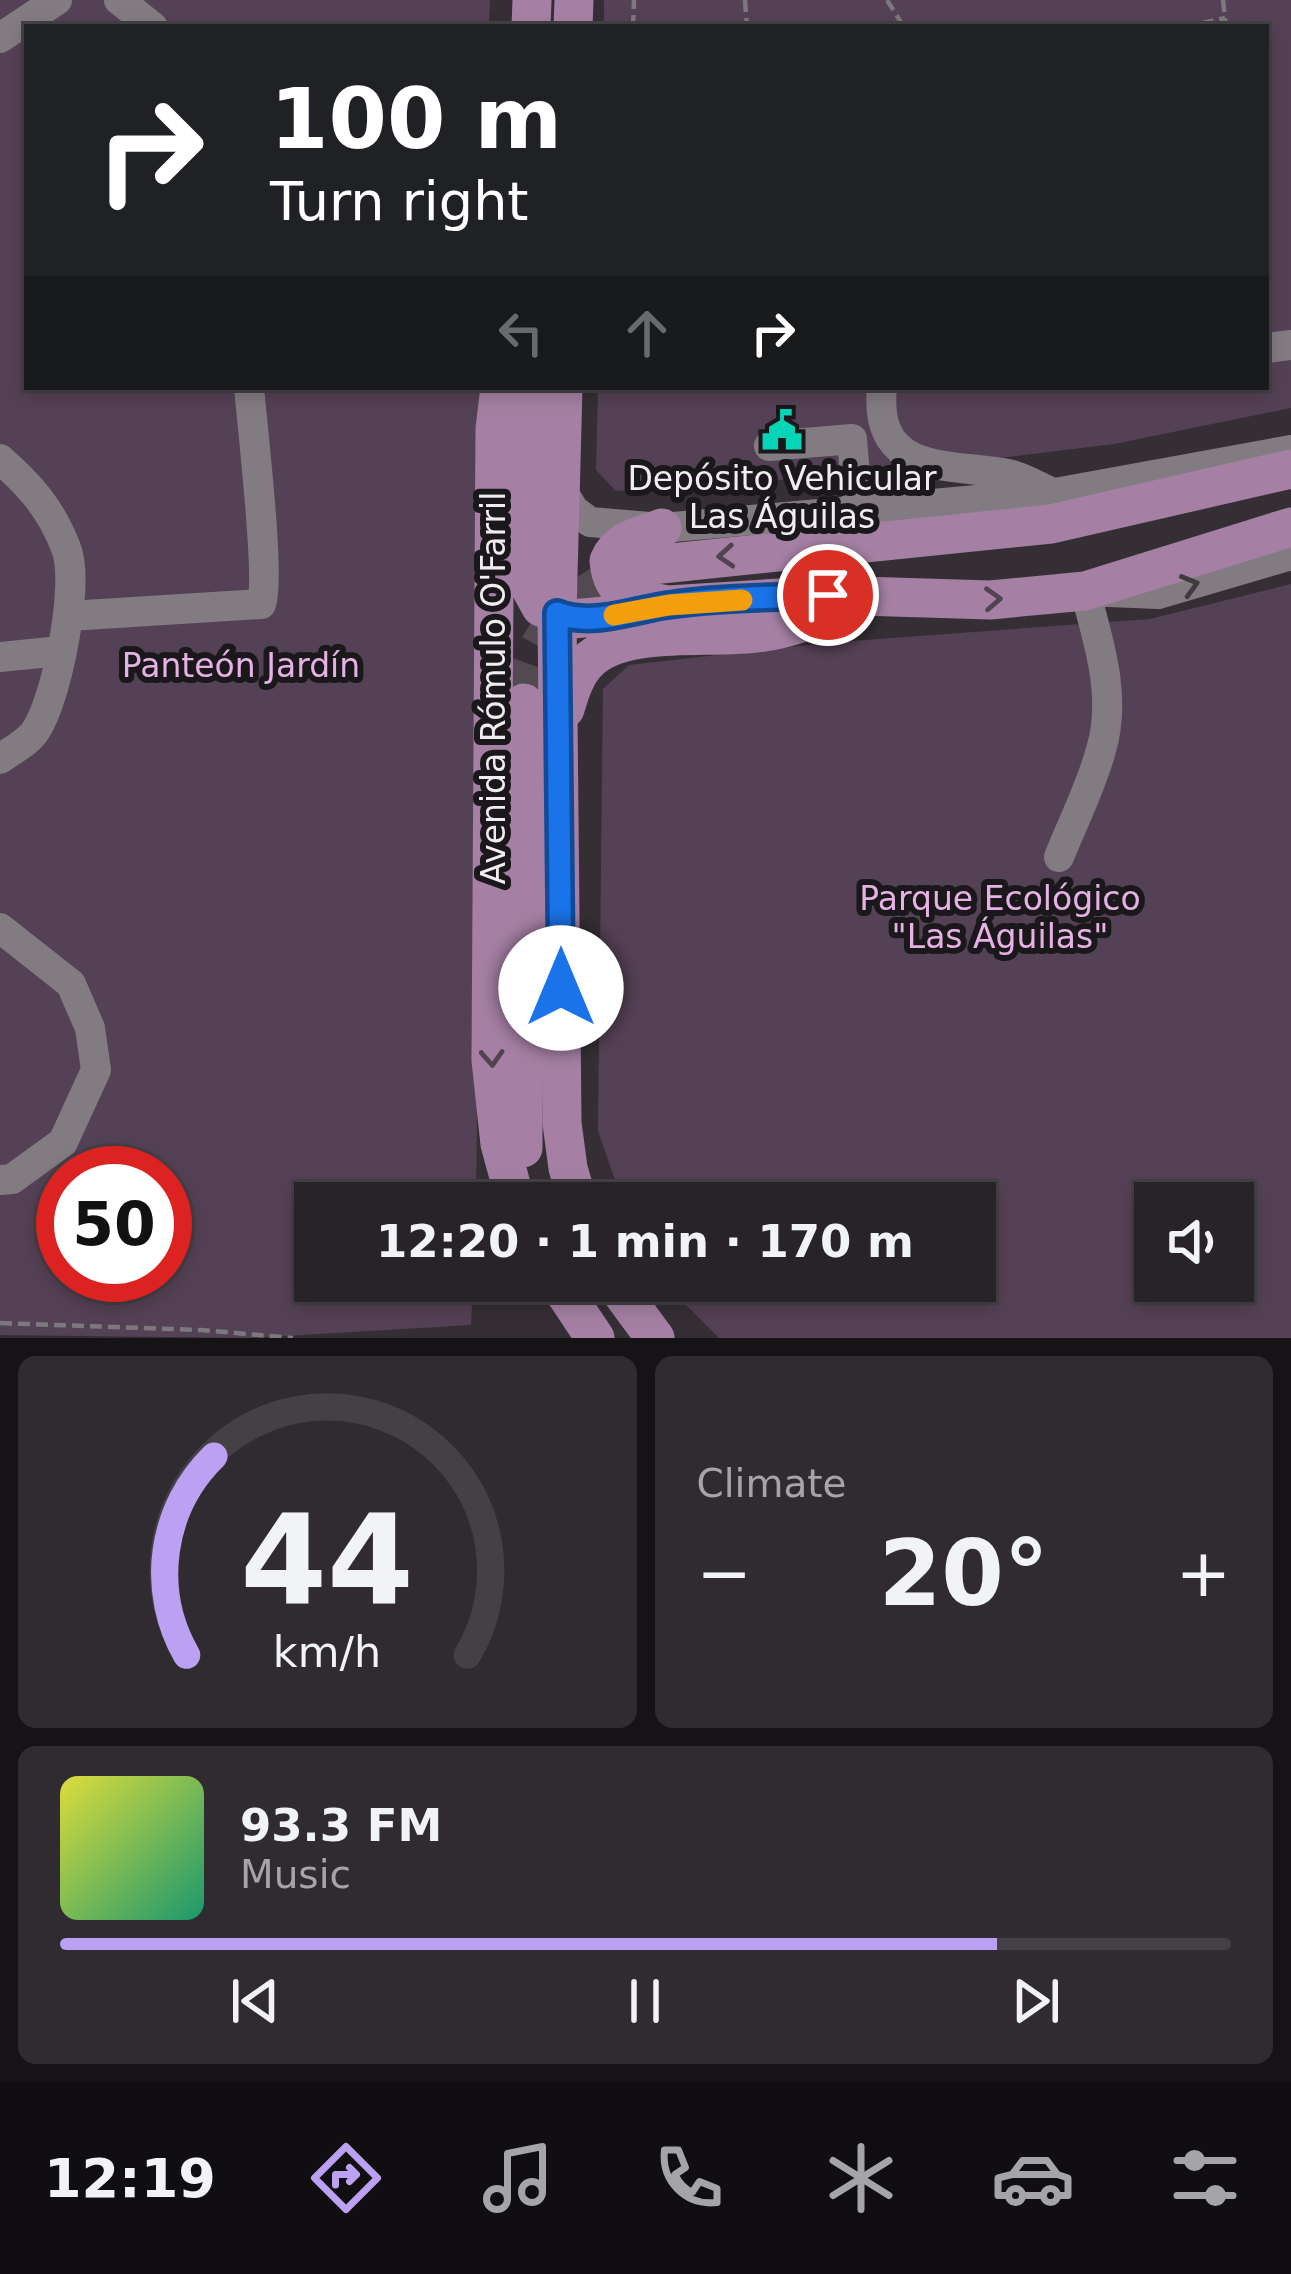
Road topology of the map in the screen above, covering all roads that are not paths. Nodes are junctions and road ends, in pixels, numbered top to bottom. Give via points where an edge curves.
1 (57, 0) edge
2 (119, 0) edge
3 (149, 24) edge
4 (0, 38) edge
5 (249, 390) edge
6 (500, 390) edge
7 (526, 390) edge
8 (563, 390) edge
9 (882, 390) edge
10 (769, 446) dead end
11 (0, 458) edge
12 (1283, 460) edge
13 (560, 487) junction
14 (1055, 494) junction
15 (858, 511) junction
16 (1291, 527) edge
17 (662, 528) junction
18 (1291, 555) edge
19 (642, 566) tunnel mouth
20 (1085, 591) junction
21 (864, 598) junction
22 (669, 605) junction
23 (557, 613) junction
24 (69, 616) junction
25 (60, 651) junction
26 (0, 657) edge
27 (524, 704) tunnel mouth
28 (560, 726) junction
29 (0, 759) edge
30 (1059, 857) dead end
31 (0, 928) edge
32 (0, 1180) edge
33 (510, 1182) edge
34 (527, 1182) edge
35 (572, 1182) edge
36 (571, 1302) edge
37 (628, 1302) edge
38 (595, 1338) edge
39 (655, 1338) edge

1 - 4 street
2 - 3 street
5 - 24 street via 261,604
6 -> 33 main road, Avenida Rómulo O'Farril via 491,1060
7 - 23 main road via 524,562 541,607
8 - 13 main road, Avenida Rómulo O'Farril
9 - 14 street via 896,449 919,462 1012,475
10 - 15 street via 852,439
11 - 24 street via 39,494 69,553
12 - 14 street
12 -> 19 main road via 1051,524
13 - 17 street via 590,522
13 - 23 main road, Avenida Rómulo O'Farril
14 - 15 street
15 - 17 street
16 - 20 main road
17 - 22 main road via 614,549 609,570 632,600
20 -> 18 street via 1158,594
21 -> 20 main road
20 - 30 street via 1107,712 1102,748
21 - 22 main road
21 - 28 main road via 763,632 598,652 571,687
22 - 23 main road via 588,618
23 - 28 main road, Avenida Rómulo O'Farril
24 - 25 street
25 - 26 street
25 - 29 street via 53,697 34,734
27 - 34 main road
28 - 35 main road, Avenida Rómulo O'Farril via 562,1123
31 - 32 street via 71,984 96,1070 63,1142
36 - 38 main road
37 - 39 main road

